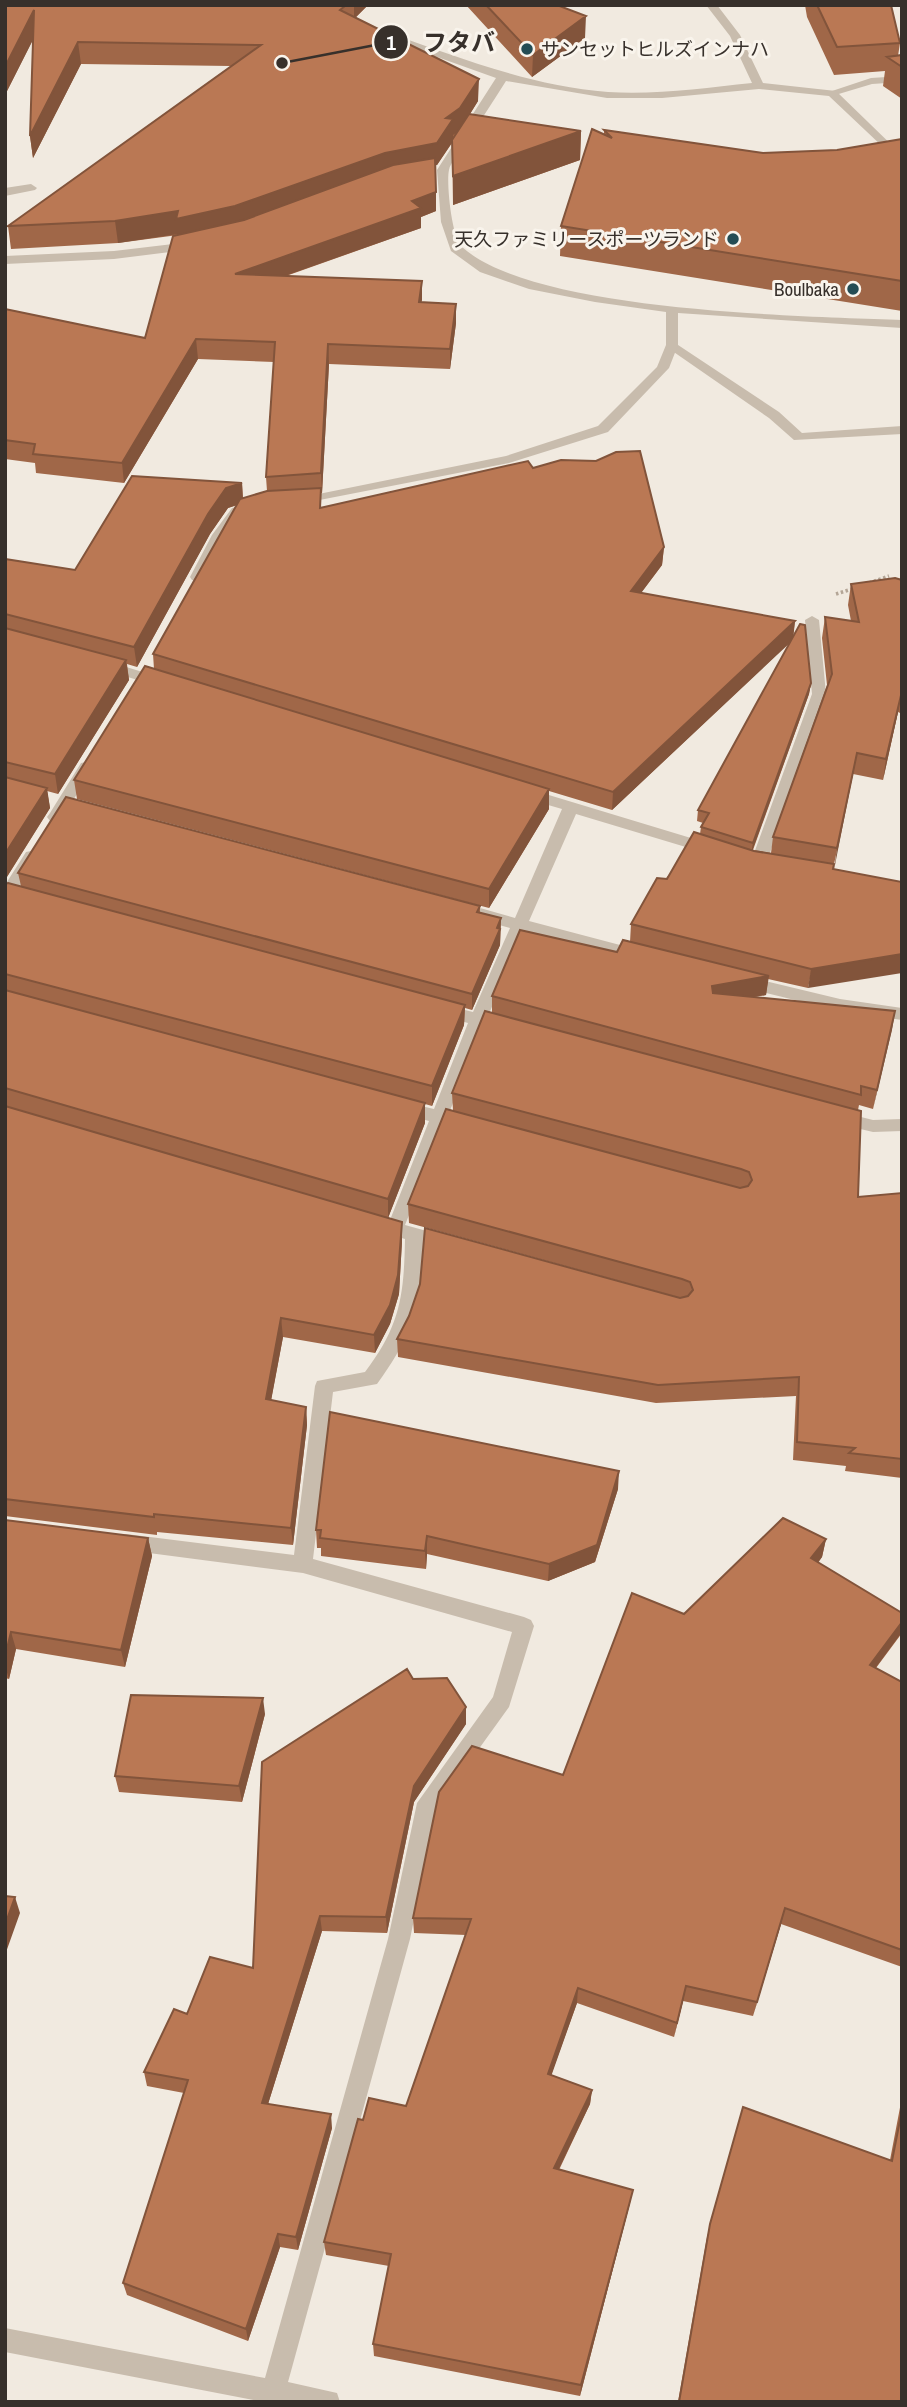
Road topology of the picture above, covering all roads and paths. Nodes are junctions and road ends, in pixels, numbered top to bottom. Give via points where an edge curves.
1 (711, 5) edge
2 (370, 29) edge
3 (503, 77) junction
4 (902, 79) edge
5 (759, 86) junction
6 (832, 93) junction
7 (902, 162) edge
8 (443, 170) junction
9 (430, 172) edge
10 (31, 188) dead end
11 (5, 192) edge
12 (204, 243) edge
13 (5, 260) edge
14 (672, 308) junction
15 (902, 324) edge
16 (672, 345) junction
17 (902, 430) edge
18 (279, 503) edge
19 (249, 506) edge
20 (890, 576) edge
21 (188, 595) edge
22 (812, 620) joint
23 (92, 662) edge
24 (180, 688) edge
25 (92, 757) edge
26 (518, 790) edge
27 (571, 807) junction
28 (10, 896) edge
29 (466, 911) edge
30 (519, 925) junction
31 (660, 961) edge
32 (724, 977) edge
33 (424, 1005) edge
34 (902, 1014) edge
35 (478, 1020) junction
36 (517, 1030) edge
37 (383, 1102) edge
38 (820, 1112) edge
39 (437, 1117) junction
40 (902, 1125) edge
41 (477, 1127) edge
42 (368, 1221) edge
43 (395, 1229) junction
44 (414, 1234) junction
45 (467, 1249) edge
46 (100, 1539) edge
47 (303, 1564) junction
48 (5, 2340) edge
49 (273, 2392) junction
50 (328, 2402) edge

1 - 5 street via 735,35
2 - 3 street
3 - 5 street via 607,95
3 - 8 street
4 - 6 street via 872,81
5 - 6 street
6 - 7 street
8 - 9 street
8 - 14 street via 446,229 454,248 469,260 517,282
10 - 11 street
12 - 13 street via 114,255
14 - 15 street
14 - 16 street
16 - 17 street via 799,437
16 - 18 street via 663,368 603,429 509,459 314,501
19 - 21 street via 235,512 219,535
20 - 22 path via 833,595
22 - 27 street via 819,694 765,865
23 - 24 street
25 - 28 street
26 - 27 street
27 - 30 street
29 - 30 street
30 - 31 street
30 - 35 street
32 - 34 street via 841,1005
33 - 35 street
35 - 36 street
35 - 39 street
37 - 39 street
38 - 40 street via 873,1126
39 - 41 street
39 - 43 street
42 - 43 street
43 - 44 street
44 - 45 street
44 - 47 street via 413,1288 394,1347 370,1379 324,1387
46 - 47 street
47 - 49 street via 524,1626 502,1701 427,1803 399,1939
48 - 49 street
49 - 50 street

